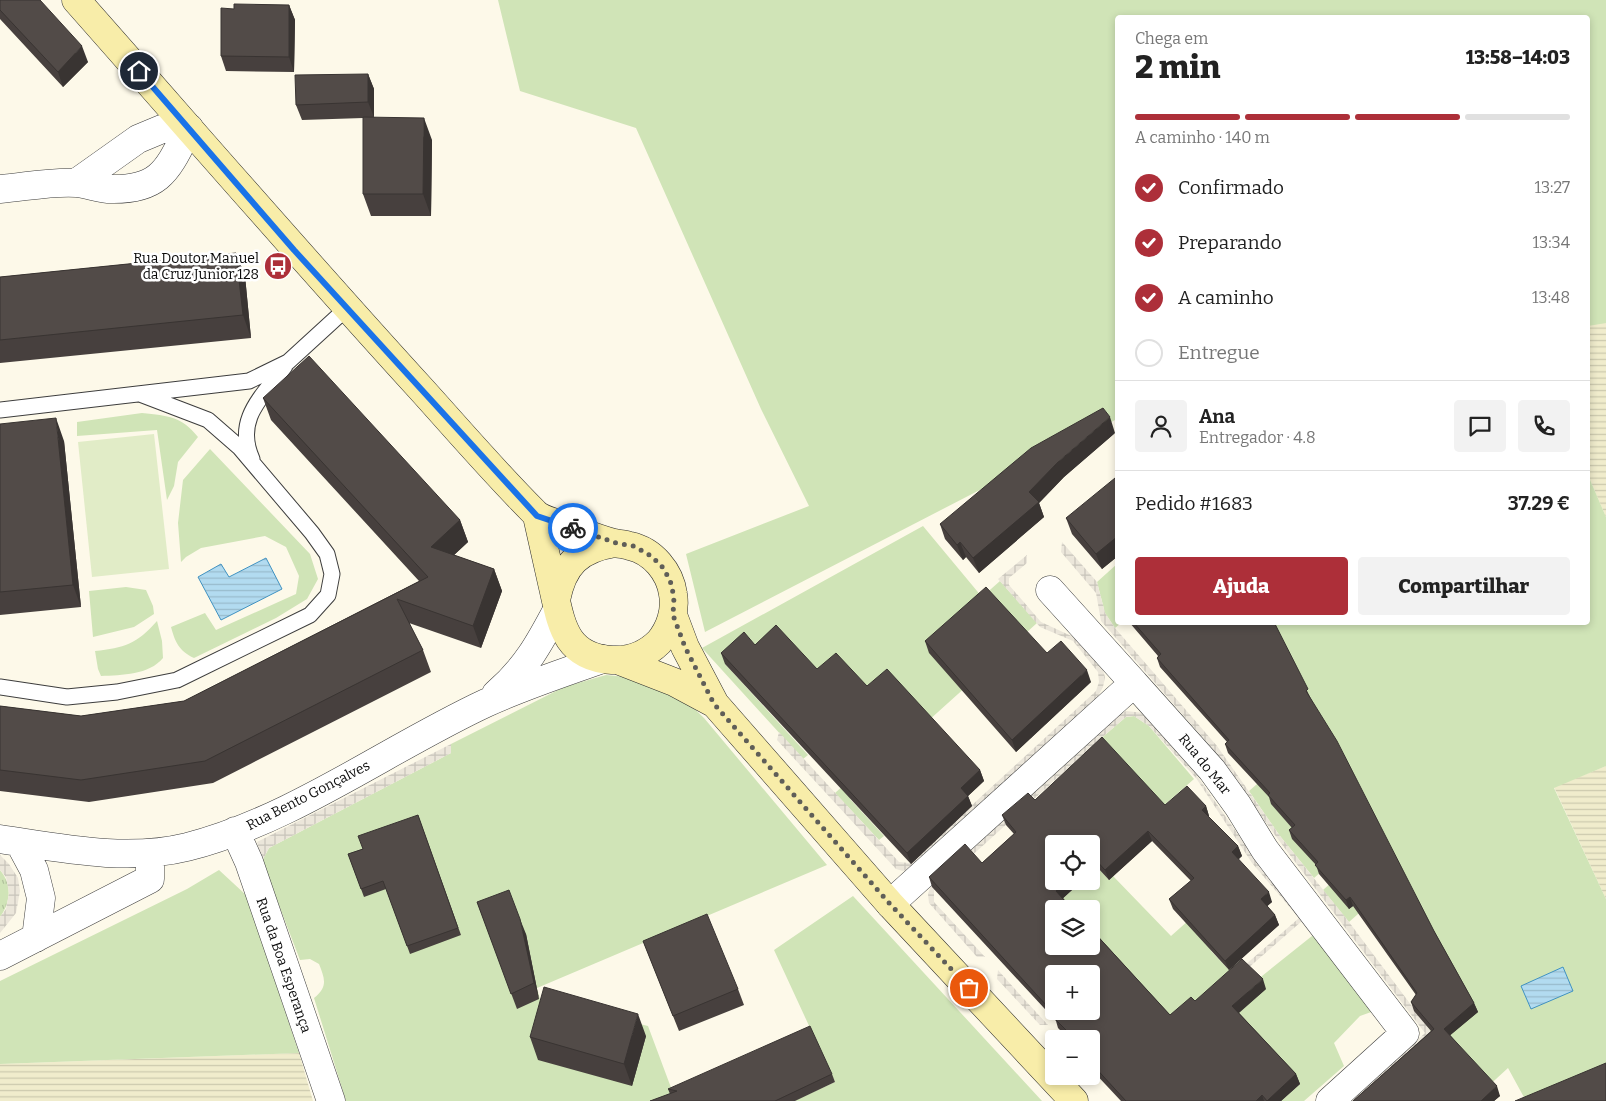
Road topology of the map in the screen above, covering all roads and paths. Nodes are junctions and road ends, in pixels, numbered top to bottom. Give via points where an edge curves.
1 (76, 0) edge
2 (190, 128) junction
3 (76, 183) junction
4 (0, 189) edge
5 (347, 308) junction
6 (288, 362) junction
7 (140, 394) junction
8 (0, 410) edge
9 (256, 467) junction
10 (537, 516) junction
11 (616, 543) junction
12 (1050, 590) dead end
13 (556, 605) junction
14 (673, 615) junction
15 (611, 660) junction
16 (1134, 683) junction
17 (0, 687) edge
18 (486, 703) junction
19 (714, 704) junction
20 (235, 831) junction
21 (9, 841) edge
22 (150, 853) junction
23 (890, 904) junction
24 (36, 938) junction
25 (0, 956) edge
26 (331, 1101) edge
27 (1074, 1101) edge
28 (1330, 1101) edge

1 - 2 main road
2 - 3 street via 162,129 138,139
2 - 3 street via 167,171 150,182 130,188 106,189
2 - 5 main road
3 - 4 street
5 - 6 lane
5 - 10 main road
6 - 7 lane via 249,381
6 - 9 lane via 249,415 245,433
7 - 8 lane
7 - 9 lane via 208,420
9 - 17 lane via 327,554 332,574 328,595 310,615 177,680 117,692 67,697
10 - 11 main road
10 - 13 main road
11 - 13 main road via 598,546 581,554 568,566 560,582
11 - 14 main road via 633,546 661,565 674,597
12 - 16 street
13 - 15 main road via 562,627 572,642 585,653
13 - 18 street via 533,654 516,676
14 - 15 main road via 659,641 648,651 635,657
14 - 19 main road
15 - 18 street
15 - 19 main road via 674,682
16 - 23 street
16 - 28 street, Rua do Mar via 1212,770 1265,850 1405,1033
18 - 20 street, Rua Bento Gonçalves via 260,822
19 - 23 main road
20 - 22 street, Rua Bento Gonçalves via 187,847
20 - 26 street, Rua da Boa Esperança via 249,862
21 - 22 street, Rua Bento Gonçalves via 80,851
21 - 24 street via 34,870 41,898
22 - 24 street via 150,880
23 - 27 main road
24 - 25 street

